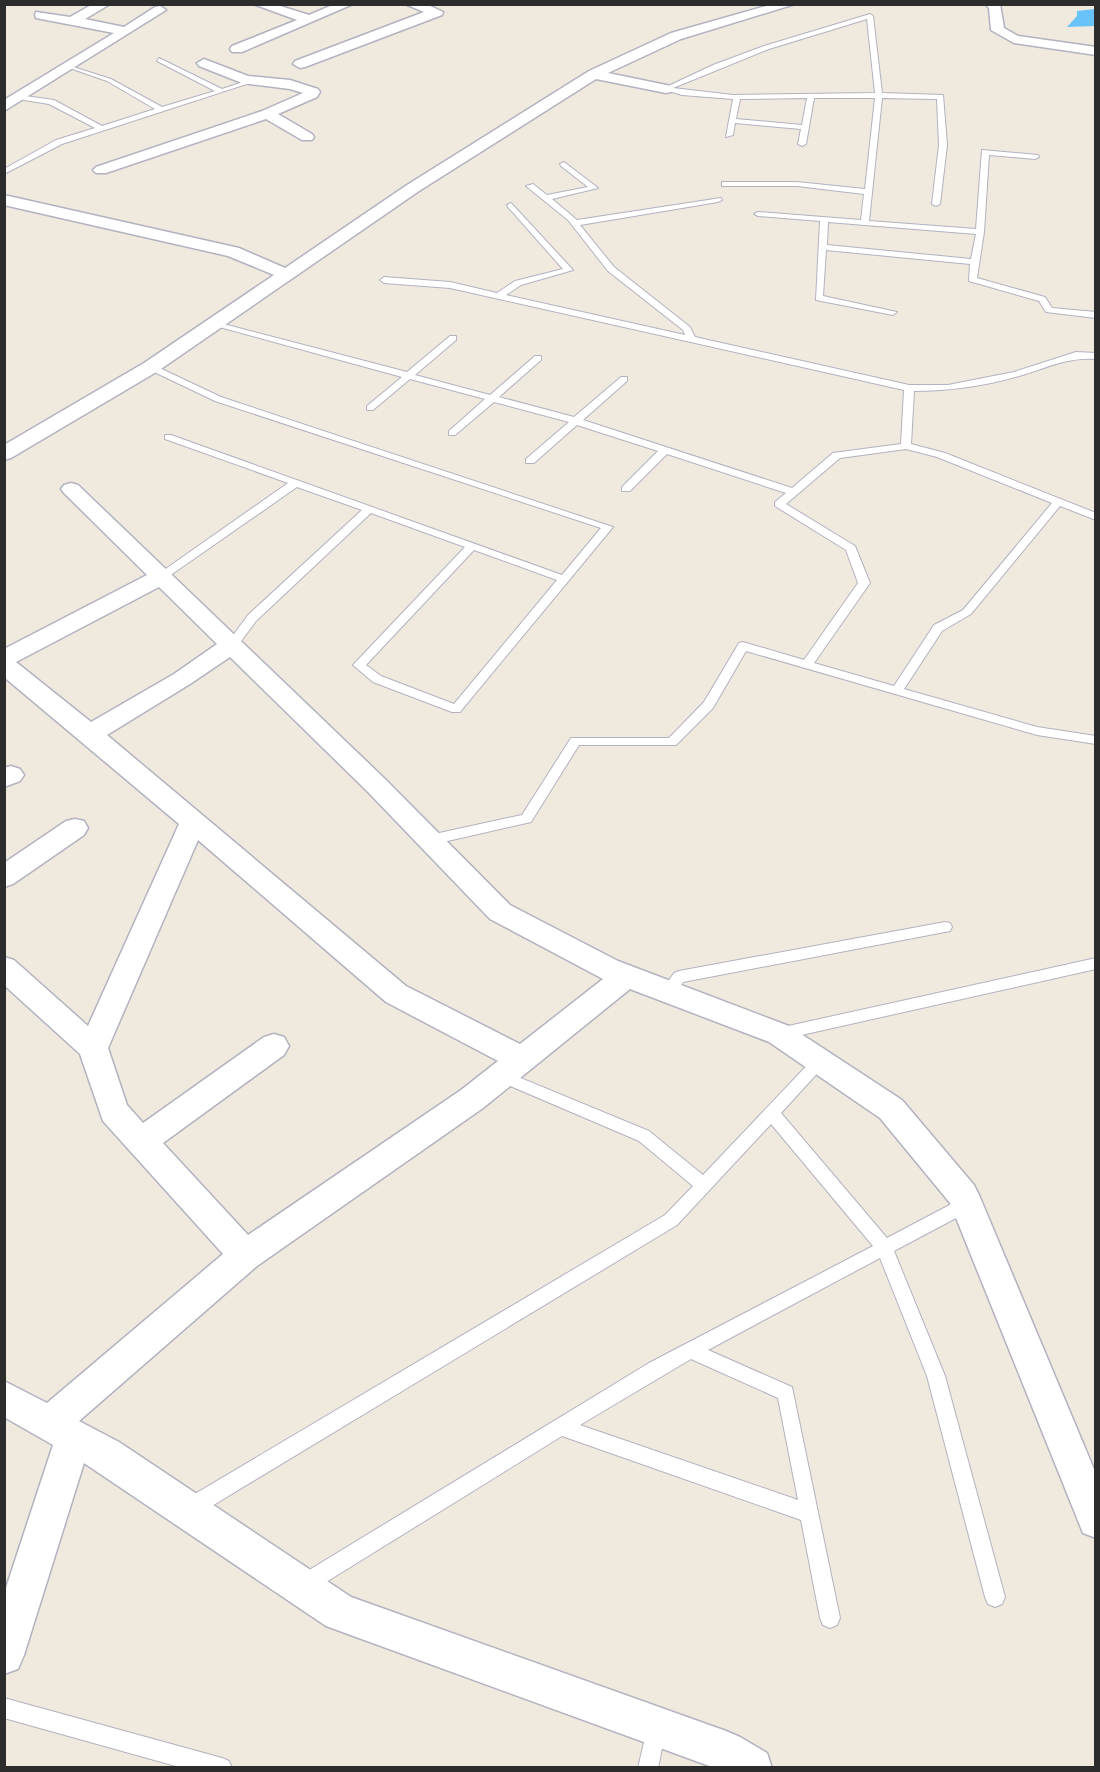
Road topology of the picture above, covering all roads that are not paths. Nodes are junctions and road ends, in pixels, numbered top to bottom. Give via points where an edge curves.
1 (104, 4) edge
2 (258, 4) edge
3 (347, 4) edge
4 (411, 4) edge
5 (789, 4) edge
6 (991, 4) edge
7 (160, 10) dead end
8 (41, 15) dead end
9 (309, 19) junction
10 (74, 20) junction
11 (125, 31) junction
12 (237, 49) dead end
13 (1095, 51) edge
14 (159, 60) dead end
15 (300, 64) dead end
16 (69, 66) junction
17 (192, 66) junction
18 (594, 74) junction
19 (252, 81) junction
20 (666, 88) junction
21 (221, 91) junction
22 (879, 95) junction
23 (811, 96) junction
24 (737, 97) junction
25 (21, 98) junction
26 (4, 107) edge
27 (162, 110) junction
28 (267, 114) junction
29 (732, 121) junction
30 (805, 127) junction
31 (102, 129) junction
32 (729, 135) dead end
33 (307, 137) dead end
34 (802, 144) dead end
35 (1035, 157) dead end
36 (564, 164) dead end
37 (100, 170) dead end
38 (4, 172) edge
39 (725, 184) dead end
40 (530, 186) dead end
41 (869, 192) junction
42 (545, 198) junction
43 (4, 200) edge
44 (718, 200) dead end
45 (510, 204) dead end
46 (936, 204) dead end
47 (758, 214) dead end
48 (824, 219) junction
49 (575, 223) junction
50 (865, 223) junction
51 (980, 232) junction
52 (823, 247) junction
53 (975, 262) junction
54 (286, 274) junction
55 (384, 280) dead end
56 (498, 296) junction
57 (893, 312) dead end
58 (1095, 315) edge
59 (215, 323) junction
60 (453, 338) dead end
61 (691, 339) junction
62 (1095, 356) edge
63 (538, 358) dead end
64 (151, 367) junction
65 (408, 376) junction
66 (624, 379) dead end
67 (909, 388) junction
68 (492, 398) junction
69 (370, 408) dead end
70 (576, 421) junction
71 (452, 433) dead end
72 (168, 437) dead end
73 (906, 446) junction
74 (8, 448) edge
75 (665, 450) junction
76 (530, 461) dead end
77 (295, 483) junction
78 (71, 489) dead end
79 (626, 489) dead end
80 (793, 492) junction
81 (1058, 502) junction
82 (369, 509) junction
83 (1095, 517) edge
84 (472, 546) junction
85 (161, 577) junction
86 (564, 579) junction
87 (232, 645) junction
88 (4, 659) edge
89 (807, 664) junction
90 (4, 665) edge
91 (897, 690) junction
92 (90, 734) junction
93 (1095, 740) edge
94 (193, 822) junction
95 (75, 828) dead end
96 (430, 840) junction
97 (4, 877) edge
98 (945, 927) dead end
99 (1095, 963) edge
100 (4, 968) edge
101 (626, 976) junction
102 (668, 992) junction
103 (779, 1034) junction
104 (274, 1046) dead end
105 (93, 1048) junction
106 (820, 1062) junction
107 (511, 1067) junction
108 (771, 1113) junction
109 (142, 1141) junction
110 (703, 1185) junction
111 (967, 1204) junction
112 (885, 1247) junction
113 (245, 1255) junction
114 (689, 1350) junction
115 (4, 1398) edge
116 (560, 1427) junction
117 (62, 1430) junction
118 (187, 1510) junction
119 (809, 1513) junction
120 (1095, 1520) edge
121 (301, 1586) junction
122 (995, 1597) dead end
123 (830, 1618) dead end
124 (4, 1654) edge
125 (4, 1708) edge
126 (656, 1725) junction
127 (222, 1767) edge
128 (648, 1767) edge
129 (752, 1767) edge

1 - 10 street
2 - 9 street
3 - 9 street
4 - 15 street via 438,12
5 - 18 street via 676,36
6 - 13 street via 995,7 998,30 1014,39
7 - 11 street
8 - 10 street
9 - 12 street
10 - 11 street
11 - 16 street
14 - 17 lane
16 - 25 street
16 - 27 lane via 109,80
17 - 19 street
17 - 21 lane
18 - 20 street
18 - 54 street via 488,139
19 - 21 lane
19 - 28 street via 284,82 313,92
20 - 22 lane via 714,65 870,16
20 - 24 lane
21 - 27 lane
22 - 23 lane
22 - 41 lane
22 - 46 lane via 940,97 943,145
23 - 24 lane
23 - 30 lane
24 - 29 lane
25 - 26 street
25 - 31 lane via 51,102
27 - 31 lane
28 - 33 street
28 - 37 street
29 - 30 lane
29 - 32 lane
30 - 34 lane
31 - 38 lane via 59,142
35 - 51 lane via 985,152
36 - 42 lane via 594,189
39 - 41 lane via 797,184
40 - 42 lane
41 - 50 lane
42 - 49 lane
43 - 54 street via 233,252
44 - 49 lane
45 - 56 lane via 569,270 518,284
47 - 48 lane
48 - 50 lane
48 - 52 lane
49 - 61 lane via 611,269 687,329
50 - 51 lane
51 - 53 lane
52 - 53 lane
52 - 57 lane via 819,298
53 - 58 lane via 972,279 1042,299 1049,310
54 - 59 street
55 - 56 lane via 450,285
56 - 61 lane
59 - 64 street
59 - 65 lane
60 - 65 lane
61 - 67 lane
62 - 67 lane via 1076,355 1016,374 948,388
63 - 68 lane
64 - 74 street
64 - 86 lane via 218,399 608,527
65 - 68 lane
65 - 69 lane
66 - 70 lane
67 - 73 lane
68 - 70 lane
68 - 71 lane
70 - 75 lane
70 - 76 lane
72 - 77 lane
73 - 80 lane via 837,455
73 - 81 lane via 941,455
75 - 79 lane
75 - 80 lane
77 - 82 lane
77 - 85 lane
78 - 85 street
80 - 89 lane via 779,504 851,549 864,584
81 - 83 lane
81 - 91 lane via 967,612 938,628
82 - 84 lane
82 - 87 lane via 252,618
84 - 86 lane
84 - 86 lane via 359,664 376,680 456,709
85 - 87 street
85 - 88 street
87 - 92 street
87 - 96 street
89 - 91 lane
89 - 96 lane via 743,646 709,705 672,742 575,741 526,819
90 - 92 street
91 - 93 lane via 1037,730
92 - 94 street
94 - 105 street
94 - 107 street via 396,994
95 - 97 street
96 - 101 street via 500,912
98 - 102 lane via 678,977
99 - 103 lane
100 - 105 street
101 - 102 street
101 - 107 street
102 - 103 street
103 - 106 street
104 - 109 street
105 - 109 street via 114,1112
106 - 108 lane
106 - 111 street via 891,1109
107 - 110 lane via 644,1136
107 - 113 street via 472,1099
108 - 110 lane
108 - 112 lane
109 - 113 street
110 - 118 lane via 671,1220
111 - 112 lane
111 - 120 street
112 - 114 lane
112 - 122 lane via 936,1376
113 - 117 street
114 - 116 lane
114 - 119 lane via 786,1393
115 - 117 street
116 - 119 lane
116 - 121 lane
117 - 118 street
117 - 124 street
118 - 121 street
119 - 123 lane
121 - 126 street via 340,1612
125 - 127 lane
126 - 128 lane
126 - 129 street via 726,1751

